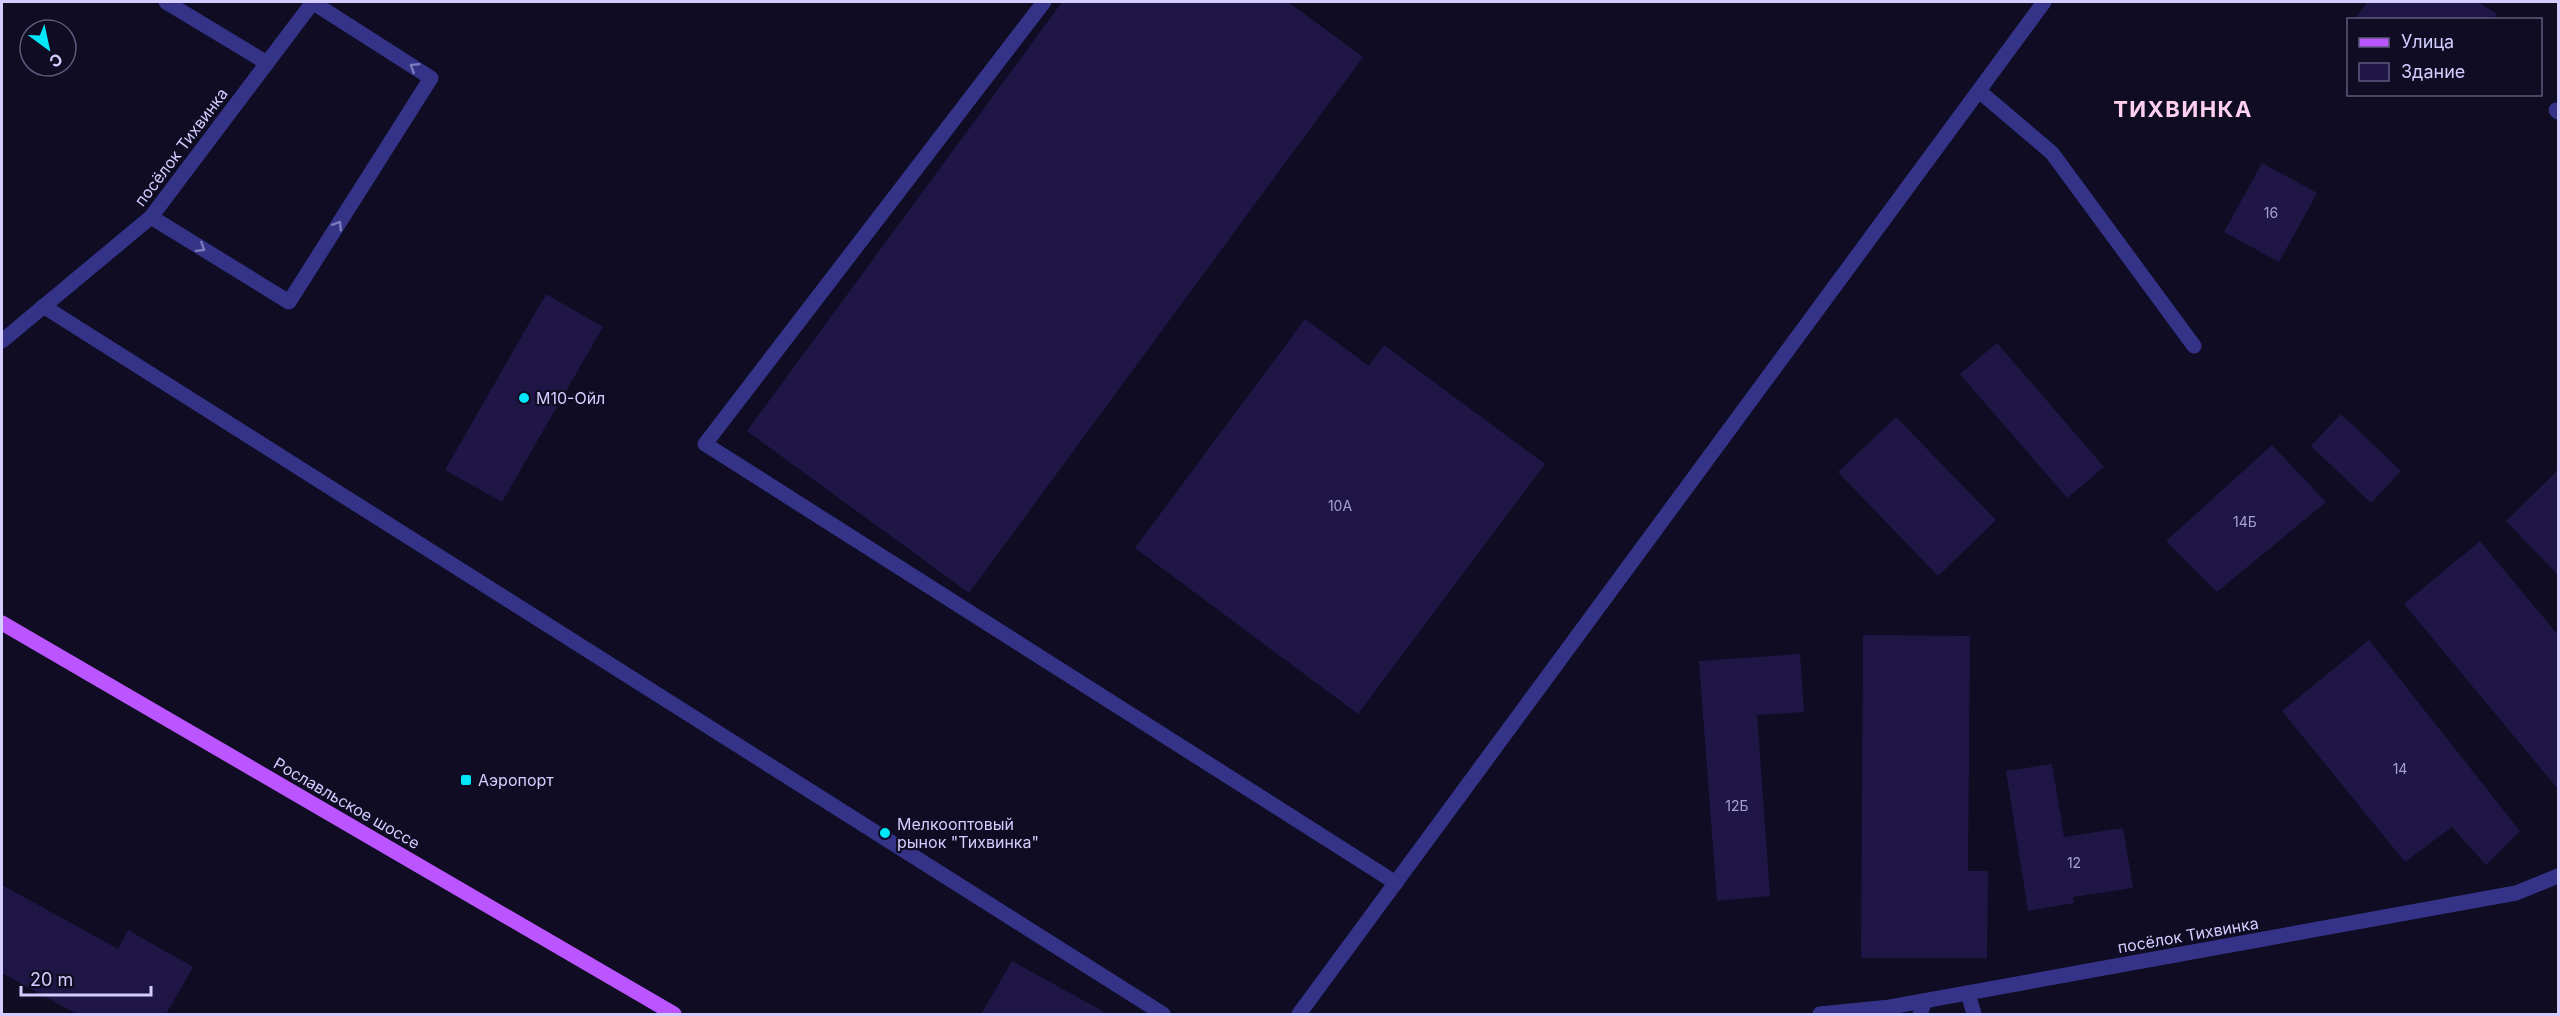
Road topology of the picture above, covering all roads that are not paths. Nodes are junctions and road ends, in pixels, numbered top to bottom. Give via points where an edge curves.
1 (165, 2) edge
2 (312, 2) edge
3 (1044, 2) edge
4 (2044, 2) edge
5 (267, 63) junction
6 (1979, 91) junction
7 (151, 217) junction
8 (43, 306) junction
9 (2, 340) edge
10 (2194, 346) dead end
11 (2, 623) edge
12 (2559, 876) edge
13 (1396, 883) junction
14 (1968, 993) junction
15 (1923, 1008) edge
16 (674, 1014) edge
17 (1163, 1014) edge
18 (1299, 1014) edge
19 (1820, 1014) edge
20 (1974, 1014) edge

1 - 5 street
2 - 5 street, посёлок Тихвинка
7 -> 2 street via 289,302 432,78
3 - 13 street via 705,444
4 - 6 street
5 - 7 street, посёлок Тихвинка
6 - 10 street via 2052,153
6 - 13 street
7 - 8 street, посёлок Тихвинка
8 - 9 street, посёлок Тихвинка
8 - 17 street
11 - 16 main road, Рославльское шоссе
12 - 14 street, посёлок Тихвинка via 2516,893
13 - 18 street
14 - 15 street, посёлок Тихвинка
14 - 20 street
15 - 19 street, посёлок Тихвинка

